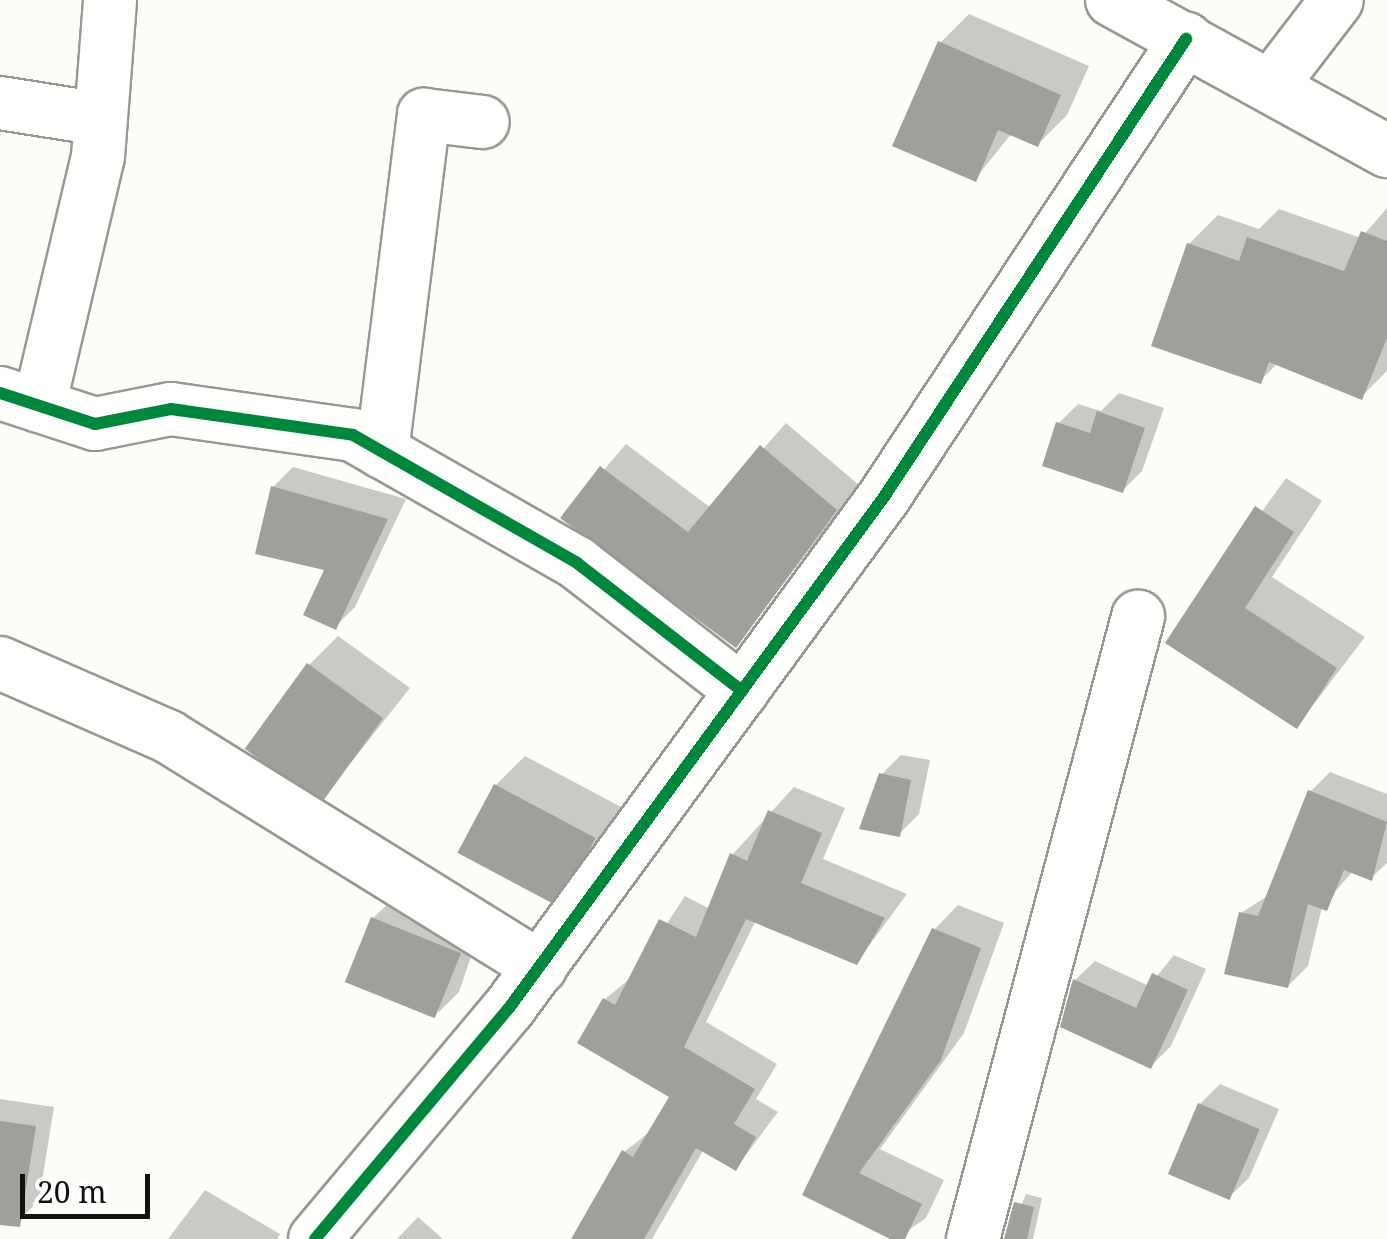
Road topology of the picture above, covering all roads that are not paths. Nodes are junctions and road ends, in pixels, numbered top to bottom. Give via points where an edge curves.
1 (110, 0) edge
2 (1112, 0) edge
3 (1337, 0) edge
4 (1186, 38) junction
5 (1271, 86) junction
6 (0, 103) edge
7 (101, 119) junction
8 (483, 122) dead end
9 (1387, 150) edge
10 (20, 400) edge
11 (382, 452) junction
12 (1138, 617) dead end
13 (0, 664) edge
14 (742, 691) junction
15 (540, 967) junction
16 (315, 1239) edge
17 (973, 1239) edge

1 - 7 street
2 - 4 street
3 - 5 street
4 - 5 street
4 - 14 street via 884,497
5 - 9 street
6 - 7 street
7 - 10 street
8 - 11 street via 424,115
10 - 11 street via 95,424 171,409 353,435
11 - 14 street via 577,563
12 - 17 street
13 - 15 street via 169,737
14 - 15 street
15 - 16 street

